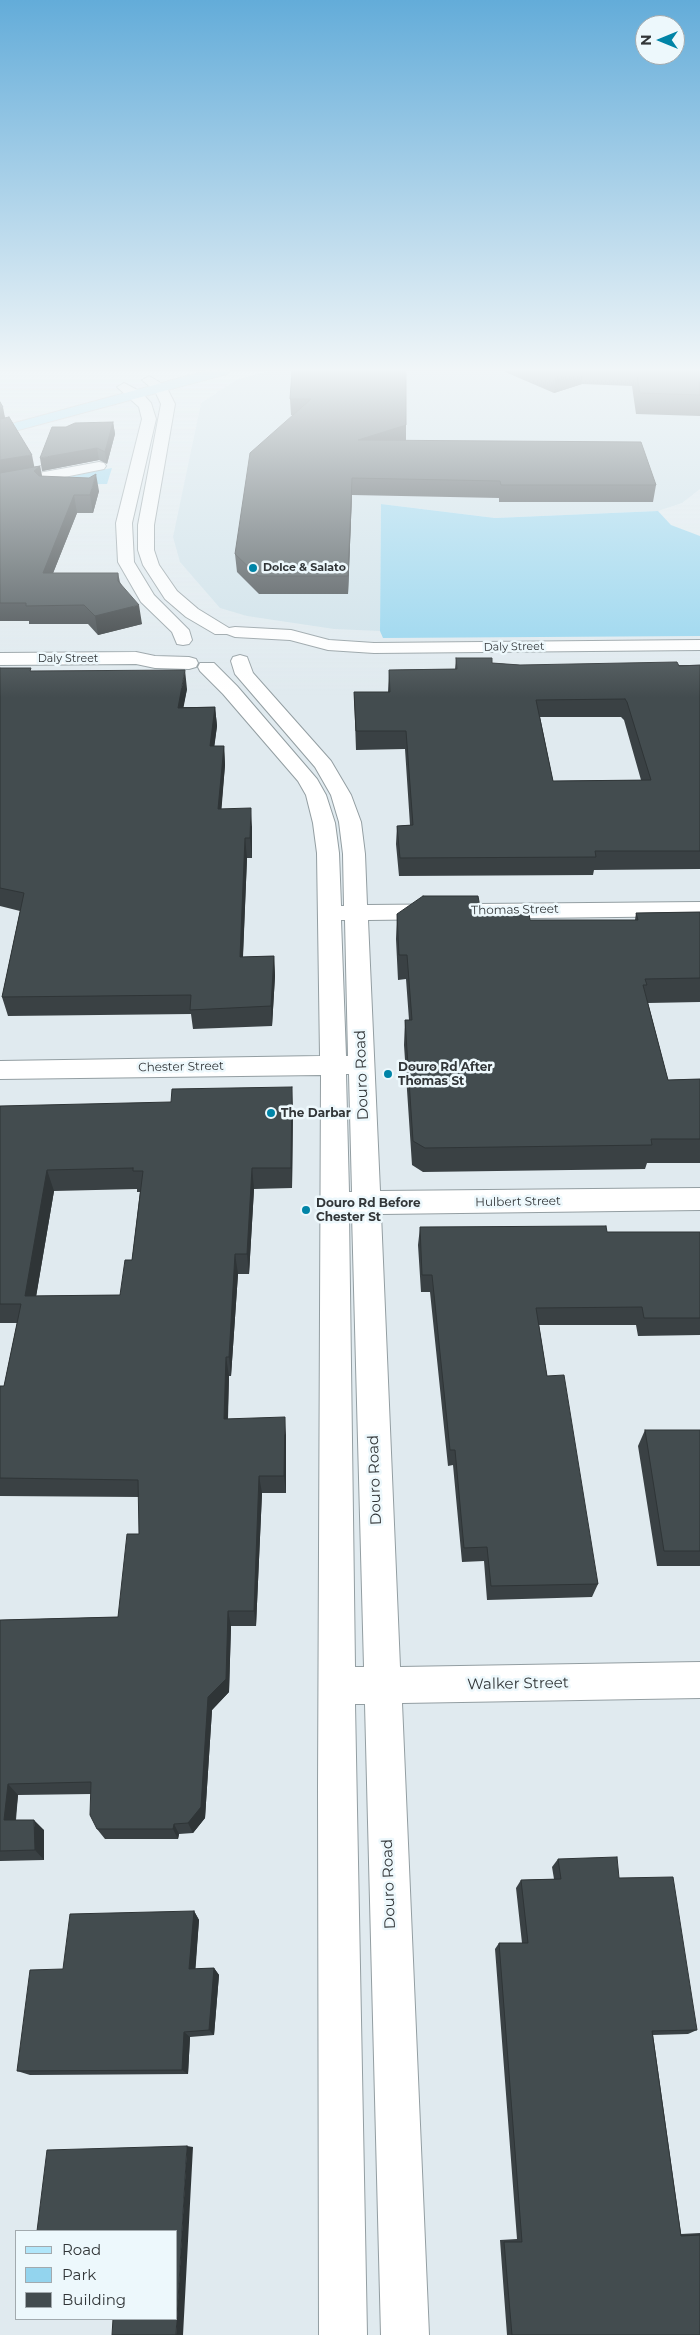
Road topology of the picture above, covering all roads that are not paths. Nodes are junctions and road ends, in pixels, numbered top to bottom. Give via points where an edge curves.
1 (24, 480) edge
2 (134, 480) edge
3 (154, 480) edge
4 (8, 483) edge
5 (64, 488) edge
6 (181, 643) junction
7 (328, 644) junction
8 (700, 645) edge
9 (244, 647) junction
10 (136, 658) junction
11 (0, 659) edge
12 (198, 665) junction
13 (700, 909) edge
14 (343, 912) junction
15 (347, 1065) junction
16 (0, 1070) edge
17 (700, 1199) edge
18 (335, 1203) junction
19 (367, 1203) junction
20 (700, 1680) edge
21 (337, 1686) junction
22 (382, 1686) junction
23 (343, 2335) edge
24 (405, 2335) edge

1 - 4 street
2 - 6 street via 124,523 126,562 138,586 180,630
3 - 9 street via 146,525 146,550 151,565 171,595
4 - 5 street via 26,488
6 - 9 street, Daly Street via 199,632
6 - 10 street, Daly Street
6 - 12 street, Douro Road via 178,652
7 - 8 street, Daly Street via 374,648
7 - 9 street, Daly Street
7 - 9 street, Daly Street via 292,635
9 - 12 street, Daly Street via 219,667
9 - 14 street, Douro Road via 244,674 324,764 341,795 350,822
10 - 11 street, Daly Street
10 - 12 street, Daly Street
12 - 14 street, Douro Road via 230,690 307,779 316,795 324,824
13 - 14 street, Thomas Street
14 - 15 street, Douro Road
15 - 16 street, Chester Street
15 - 18 street, Douro Road
15 - 19 street, Douro Road
17 - 19 street, Hulbert Street
18 - 19 street, Hulbert Street
18 - 21 street, Douro Road
19 - 22 street, Douro Road
20 - 22 street, Walker Street
21 - 22 street, Walker Street
21 - 23 street, Douro Road
22 - 24 street, Douro Road

